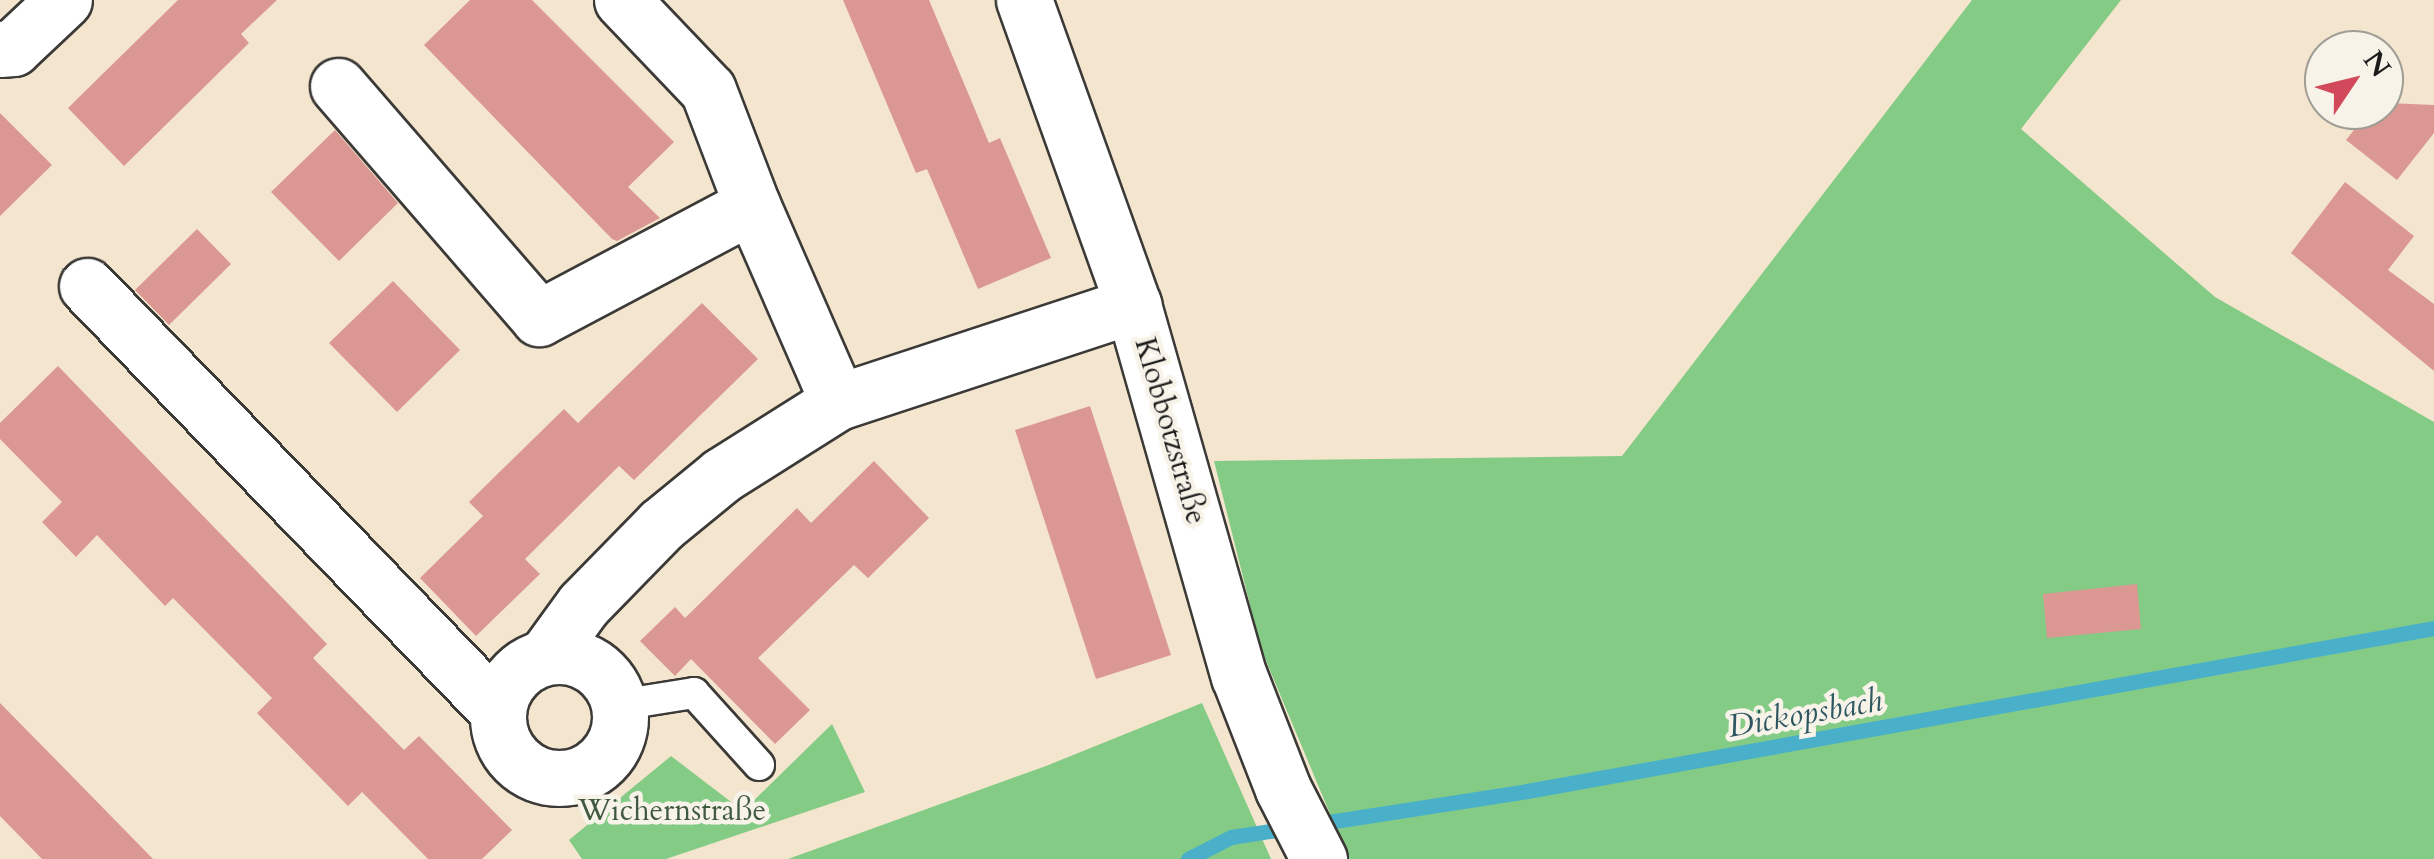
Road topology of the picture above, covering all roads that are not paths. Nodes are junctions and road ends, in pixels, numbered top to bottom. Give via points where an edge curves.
1 (64, 0) edge
2 (622, 0) edge
3 (1024, 0) edge
4 (0, 49) edge
5 (338, 86) dead end
6 (752, 206) junction
7 (87, 286) dead end
8 (1133, 306) junction
9 (838, 402) junction
10 (546, 656) junction
11 (620, 705) junction
12 (498, 711) junction
13 (759, 765) dead end
14 (1319, 859) edge

1 - 4 street via 12,48
2 - 6 street via 708,90
3 - 8 street, Klobbotzstraße
5 - 6 street via 539,318
6 - 9 street
7 - 12 street
8 - 9 street
8 - 14 street, Klobbotzstraße via 1239,676
9 - 10 street via 722,475 661,525 583,605
10 - 11 street via 566,656 600,672
10 - 12 street via 513,676
11 - 12 street via 615,743 604,759 572,777 552,778 518,762 506,748
11 - 13 lane via 694,693

